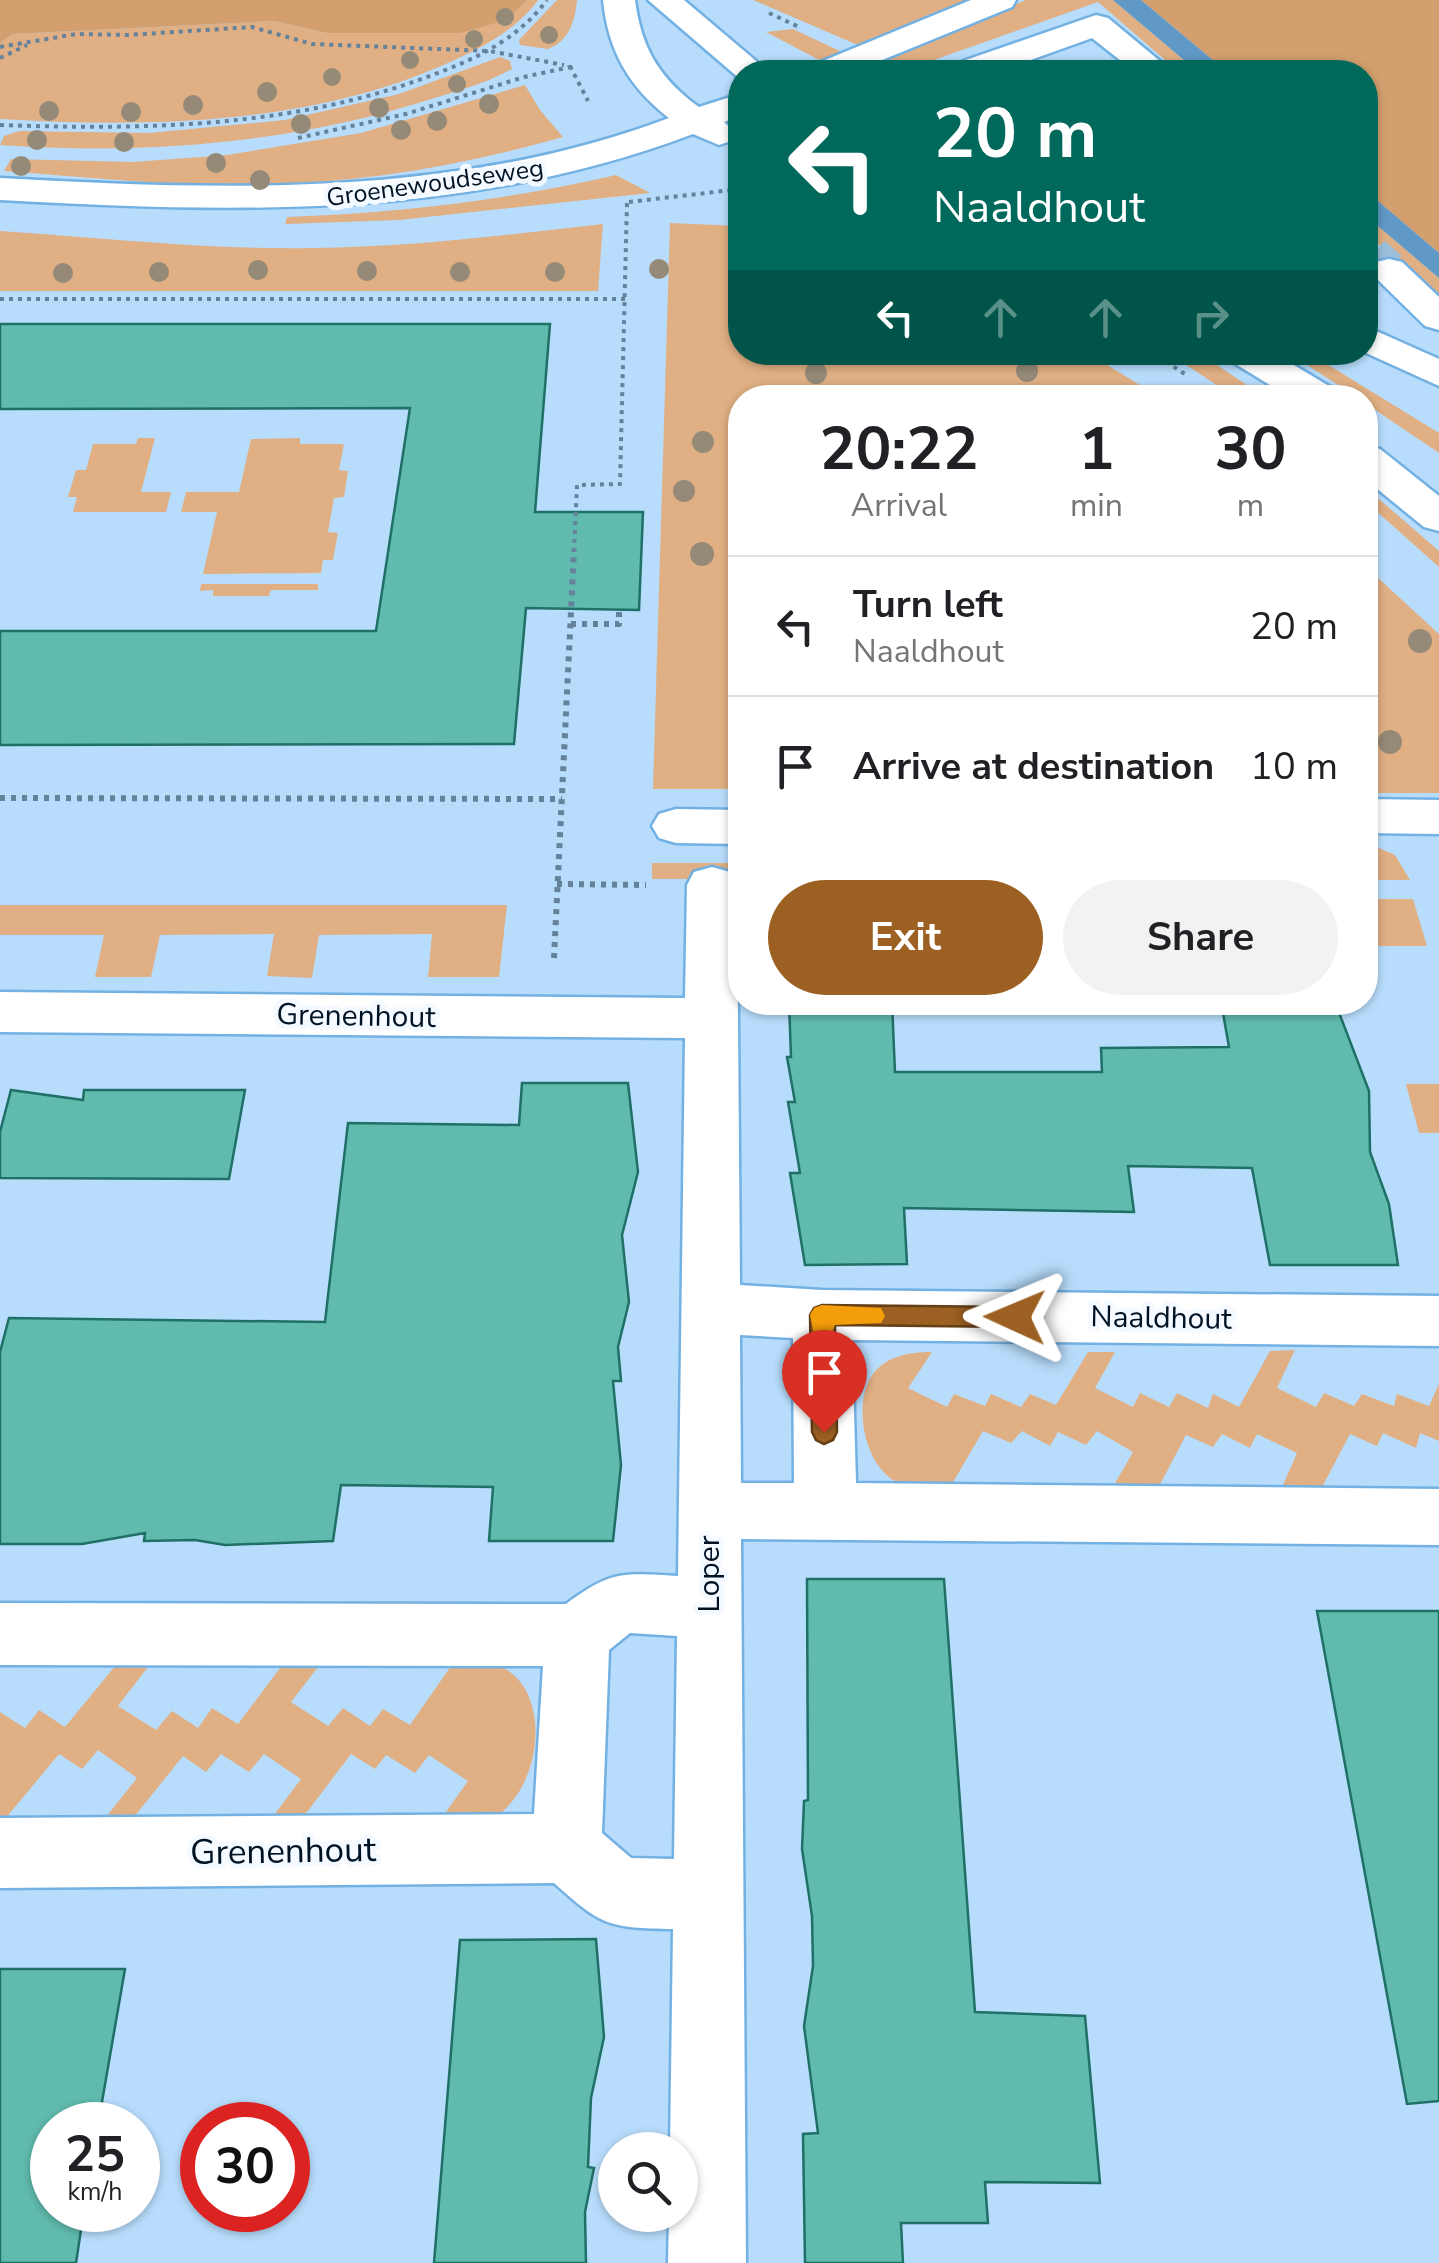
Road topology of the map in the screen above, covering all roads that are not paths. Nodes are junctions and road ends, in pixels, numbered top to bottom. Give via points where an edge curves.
1 (619, 0) edge
2 (664, 0) edge
3 (1000, 0) edge
4 (737, 60) edge
5 (854, 60) edge
6 (997, 60) edge
7 (1141, 60) edge
8 (728, 108) edge
9 (694, 120) junction
10 (728, 138) edge
11 (0, 188) edge
12 (1378, 261) tunnel mouth
13 (1439, 318) edge
14 (1378, 344) edge
15 (1262, 365) edge
16 (1439, 374) edge
17 (1292, 385) edge
18 (1378, 429) edge
19 (1378, 469) edge
20 (1439, 469) edge
21 (1439, 518) edge
22 (1378, 819) edge
23 (676, 826) dead end
24 (728, 826) edge
25 (1436, 832) edge
26 (712, 885) road end
27 (0, 1012) edge
28 (712, 1018) junction
29 (710, 1308) junction
30 (822, 1315) junction
31 (1439, 1321) edge
32 (710, 1511) junction
33 (826, 1511) junction
34 (1439, 1517) edge
35 (709, 1607) junction
36 (0, 1634) edge
37 (577, 1635) junction
38 (566, 1848) junction
39 (0, 1853) edge
40 (709, 1894) junction
41 (707, 2263) edge

1 - 9 street via 630,59
2 - 4 street
3 - 5 street
6 - 7 street via 1096,24
8 - 9 street, Groenewoudseweg
9 - 10 street
9 - 11 street, Groenewoudseweg via 557,165 343,199 213,201
12 - 13 street
14 - 16 street
15 - 17 street
18 - 20 street
19 - 21 street
22 - 25 street
23 - 24 street
26 - 28 street, Loper
27 - 28 street, Grenenhout
28 - 29 street, Loper
29 - 30 street, Naaldhout
29 - 32 street, Loper
30 - 31 street, Naaldhout
30 - 33 street
32 - 33 street
32 - 35 street, Loper
33 - 34 street
35 - 37 street via 619,1603
35 - 40 street, Loper
36 - 37 street
37 - 38 street
38 - 39 street, Grenenhout
38 - 40 street via 618,1892
40 - 41 street, Loper

